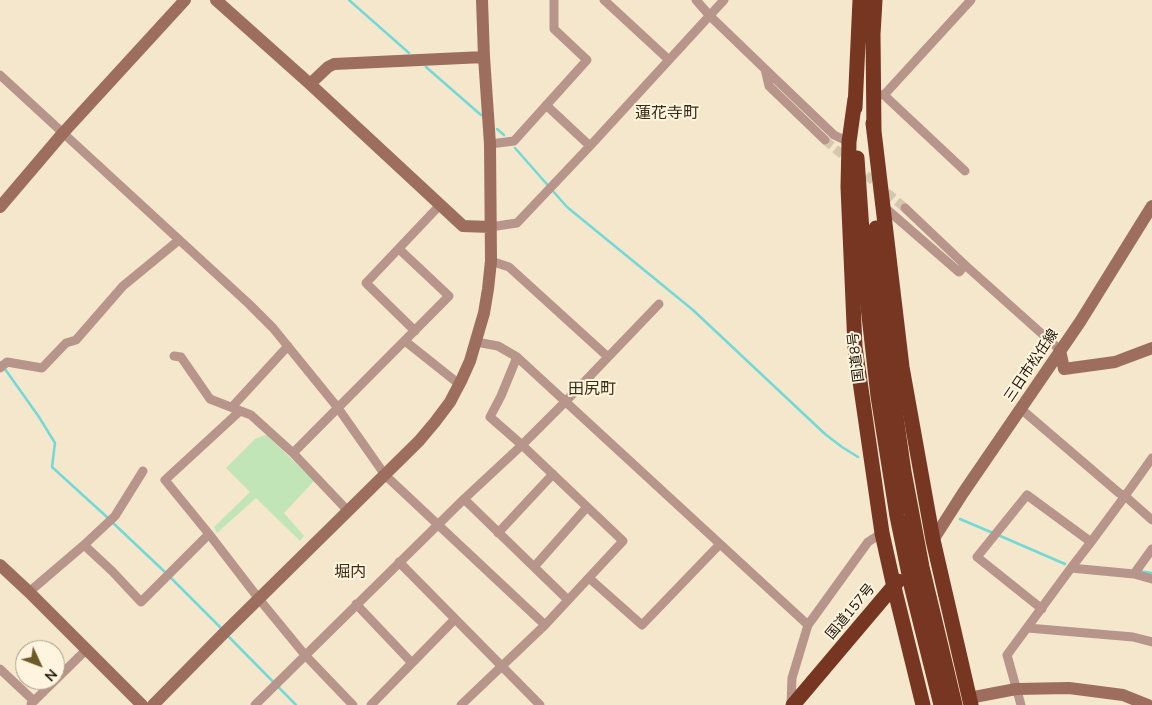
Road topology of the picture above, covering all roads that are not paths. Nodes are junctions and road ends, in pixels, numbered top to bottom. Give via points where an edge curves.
1 (185, 0) edge
2 (216, 0) edge
3 (482, 0) edge
4 (554, 0) edge
5 (696, 0) edge
6 (724, 0) edge
7 (860, 0) edge
8 (875, 0) edge
9 (971, 0) edge
10 (609, 1) edge
11 (710, 16) junction
12 (484, 57) junction
13 (669, 60) junction
14 (765, 69) junction
15 (0, 75) edge
16 (310, 84) junction
17 (879, 94) junction
18 (855, 99) junction
19 (546, 105) junction
20 (874, 123) junction
21 (63, 133) junction
22 (825, 140) tunnel mouth
23 (849, 142) junction
24 (490, 144) junction
25 (590, 146) junction
26 (965, 171) dead end
27 (440, 205) junction
28 (883, 205) junction
29 (1152, 206) edge
30 (0, 207) edge
31 (905, 208) tunnel mouth
32 (490, 227) junction
33 (178, 240) junction
34 (399, 249) junction
35 (491, 261) junction
36 (965, 265) junction
37 (873, 289) junction
38 (659, 304) dead end
39 (415, 331) junction
40 (405, 341) junction
41 (476, 342) junction
42 (288, 346) junction
43 (1152, 348) edge
44 (1060, 350) junction
45 (174, 356) dead end
46 (517, 357) junction
47 (608, 357) junction
48 (2, 366) edge
49 (459, 384) junction
50 (565, 402) junction
51 (338, 408) junction
52 (236, 409) junction
53 (1021, 409) junction
54 (522, 445) junction
55 (293, 453) junction
56 (1152, 458) edge
57 (144, 471) dead end
58 (552, 474) junction
59 (385, 475) junction
60 (1125, 496) junction
61 (464, 499) junction
62 (587, 506) junction
63 (348, 511) junction
64 (1152, 520) edge
65 (438, 524) junction
66 (498, 533) junction
67 (882, 533) junction
68 (209, 534) junction
69 (933, 540) junction
70 (1091, 542) junction
71 (720, 544) junction
72 (84, 545) junction
73 (1152, 550) edge
74 (399, 562) junction
75 (0, 565) edge
76 (534, 567) junction
77 (1071, 568) junction
78 (1137, 570) junction
79 (589, 578) junction
80 (1152, 579) edge
81 (894, 587) junction
82 (29, 592) junction
83 (259, 599) junction
84 (568, 600) junction
85 (356, 604) junction
86 (1042, 609) junction
87 (455, 620) junction
88 (808, 624) junction
89 (545, 625) junction
90 (1028, 628) junction
91 (1152, 642) edge
92 (87, 649) junction
93 (305, 655) junction
94 (412, 663) junction
95 (502, 666) junction
96 (0, 669) edge
97 (1016, 689) junction
98 (32, 703) edge
99 (965, 703) edge
100 (142, 705) edge
101 (153, 705) edge
102 (254, 705) edge
103 (353, 705) edge
104 (371, 705) edge
105 (461, 705) edge
106 (540, 705) edge
107 (792, 705) edge
108 (923, 705) edge
109 (941, 705) edge
110 (947, 705) edge
111 (1021, 705) edge
112 (1148, 705) edge

1 - 21 street
2 - 16 street
3 - 12 street
4 - 19 street via 554,29 587,60
5 - 11 street
6 - 11 street
7 - 18 highway, 国道8号
8 - 17 highway, 国道8号 via 873,34
9 - 17 street
10 - 13 street
11 - 13 street
11 - 14 street
12 - 16 street via 334,64
12 - 24 street
13 - 25 street
14 - 22 street via 769,86
14 - 23 street via 834,135
15 - 21 street
16 - 27 street
17 - 20 highway, 国道8号
17 - 26 street
18 - 23 highway
18 - 37 highway, 国道8号 via 857,154
19 - 24 street via 514,141
19 - 25 street
20 - 28 highway
20 - 37 highway, 国道8号
21 - 30 street
21 - 33 street
23 - 67 highway via 855,347
24 - 32 street
25 - 32 street via 517,223
27 - 32 street via 463,226
27 - 34 street
28 - 36 street via 959,272
28 - 69 highway via 902,368
29 - 44 street, 三日市松任線
31 - 36 street
32 - 35 street
33 - 42 street via 249,304
33 - 48 street via 123,286 76,340 66,343 42,368 7,362
34 - 39 street via 366,283
34 - 39 street via 450,296
35 - 41 street via 487,297
35 - 47 street via 509,267
36 - 44 street
37 - 99 highway, 国道8号, bridge via 885,339 904,472 922,566
37 - 109 highway, 国道8号, bridge via 878,396 897,516
38 - 47 street
39 - 40 street
40 - 49 street
40 - 51 street
41 - 46 street via 498,346
41 - 49 street
42 - 51 street
42 - 52 street
43 - 44 street via 1115,362 1064,369
44 - 53 street, 三日市松任線
45 - 52 street via 181,357 210,399
46 - 50 street
46 - 54 street via 490,418
47 - 50 street
49 - 59 street via 435,422
50 - 54 street
50 - 71 street
51 - 55 street
51 - 59 street
52 - 55 street via 251,415
52 - 68 street via 164,480
53 - 60 street
53 - 69 street, 三日市松任線
54 - 58 street
54 - 61 street
55 - 63 street
56 - 60 street
57 - 72 street via 115,516
58 - 62 street
58 - 66 street
59 - 63 street
59 - 65 street
60 - 64 street
60 - 70 street
61 - 65 street
61 - 66 street
62 - 76 street
62 - 79 street via 623,541
63 - 83 street
65 - 74 street
65 - 89 street
66 - 76 street
67 - 81 highway
67 - 88 street via 868,542
68 - 72 street via 141,602
68 - 83 street
69 - 81 highway, 国道157号
69 - 99 highway
70 - 77 street
70 - 86 street via 1027,495 977,557
71 - 79 street via 642,625
71 - 88 street
72 - 82 street
73 - 78 street
74 - 85 street
74 - 87 street
75 - 82 street
76 - 84 street
77 - 78 street
77 - 86 street
78 - 80 street
79 - 84 street
81 - 107 highway, 国道157号
81 - 108 highway
82 - 92 street
83 - 93 street
83 - 101 street
84 - 89 street
85 - 93 street
85 - 94 street
86 - 90 street
87 - 94 street
87 - 95 street
88 - 107 street via 792,678
89 - 95 street
90 - 91 street via 1133,637
90 - 97 street via 1007,654
92 - 98 street
92 - 100 street
93 - 102 street
93 - 103 street
94 - 104 street
95 - 105 street
95 - 106 street
96 - 98 street
97 - 99 street
97 - 111 street
97 - 112 street via 1069,688 1123,695
99 - 110 street

